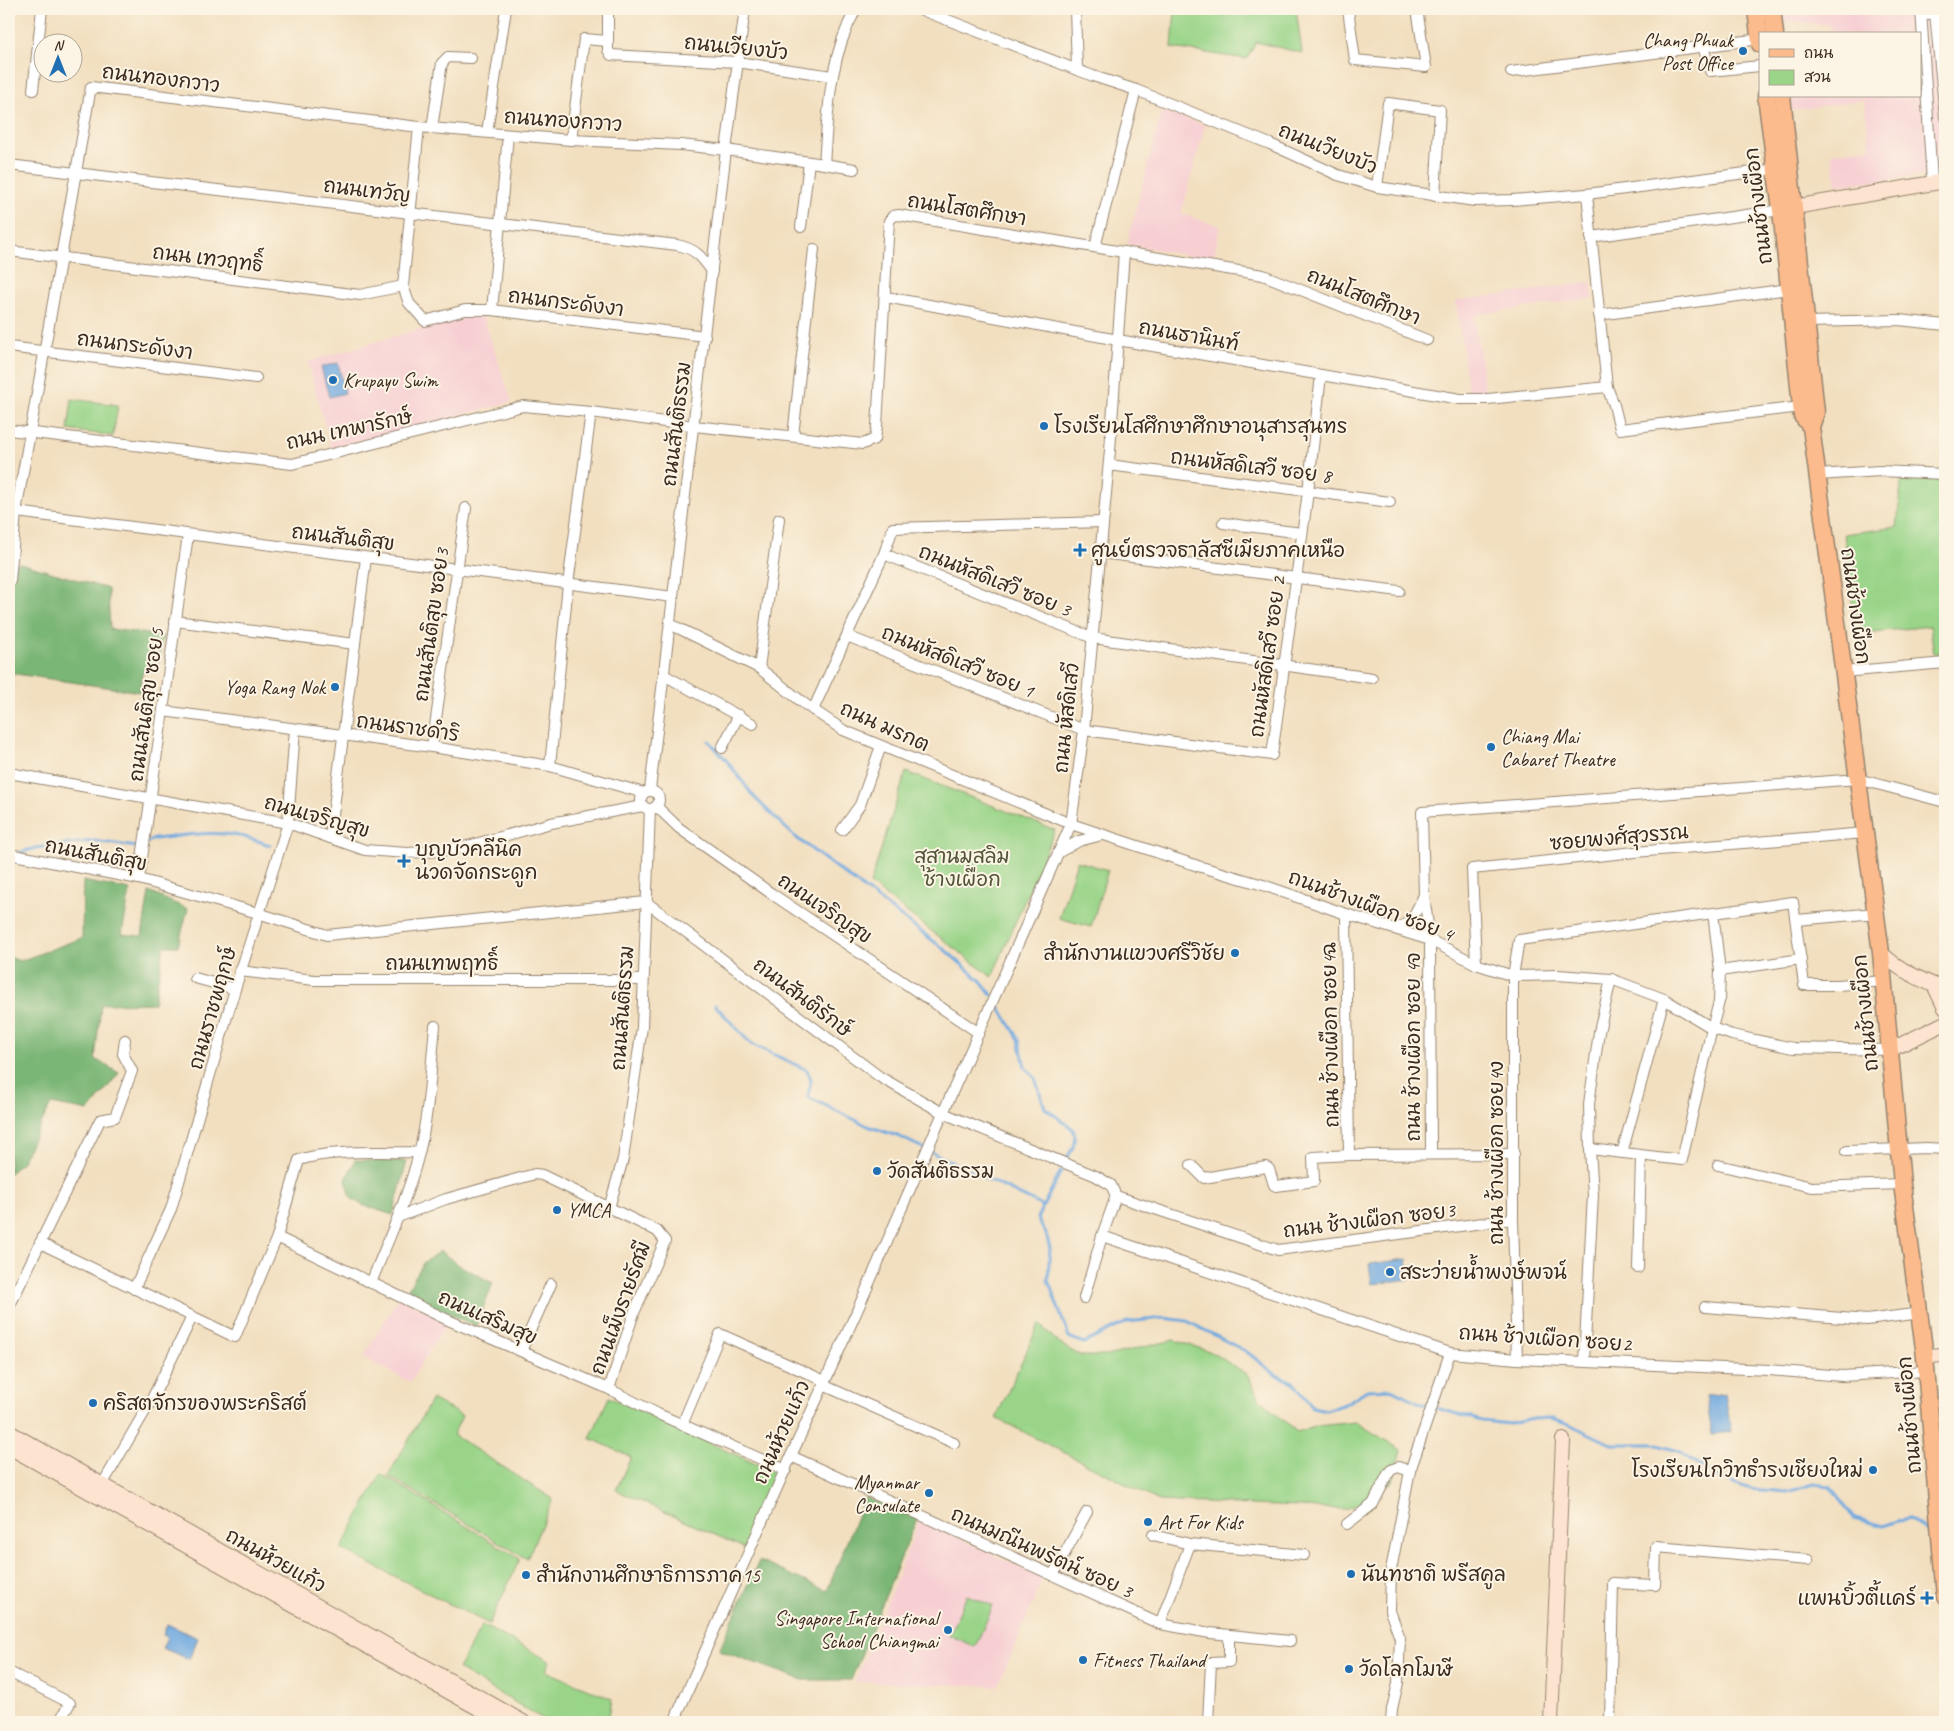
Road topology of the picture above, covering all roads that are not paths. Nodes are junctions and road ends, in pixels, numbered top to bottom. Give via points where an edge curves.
1 (42, 9) edge
2 (506, 9) edge
3 (606, 9) edge
4 (745, 9) edge
5 (856, 9) edge
6 (919, 9) edge
7 (948, 9) edge
8 (1075, 9) edge
9 (1348, 9) edge
10 (1417, 9) edge
11 (1756, 9) edge
12 (1772, 9) edge
13 (1921, 12) edge
14 (950, 20) junction
15 (1759, 32) edge
16 (1774, 32) edge
17 (1759, 39) edge
18 (608, 41) junction
19 (1704, 46) junction
20 (472, 58) dead end
21 (737, 62) junction
22 (1759, 66) edge
23 (1078, 70) junction
24 (1511, 72) dead end
25 (832, 76) junction
26 (33, 90) dead end
27 (1136, 90) junction
28 (1766, 98) edge
29 (1782, 98) edge
30 (1945, 118) edge
31 (419, 127) junction
32 (432, 128) junction
33 (487, 132) junction
34 (508, 135) junction
35 (572, 140) junction
36 (726, 150) junction
37 (809, 162) junction
38 (824, 164) junction
39 (9, 165) edge
40 (854, 169) dead end
41 (1776, 169) junction
42 (76, 173) junction
43 (1939, 182) edge
44 (1377, 187) junction
45 (1586, 194) junction
46 (1434, 196) junction
47 (1787, 208) junction
48 (410, 213) junction
49 (500, 223) junction
50 (801, 227) dead end
51 (1591, 237) junction
52 (1095, 247) junction
53 (814, 249) dead end
54 (9, 251) edge
55 (1124, 252) junction
56 (62, 257) junction
57 (712, 271) junction
58 (402, 286) junction
59 (1789, 289) junction
60 (886, 297) junction
61 (492, 310) junction
62 (1599, 314) junction
63 (1806, 322) junction
64 (1945, 325) edge
65 (704, 336) junction
66 (1118, 340) junction
67 (1427, 340) dead end
68 (9, 347) edge
69 (44, 352) junction
70 (1321, 375) junction
71 (256, 378) dead end
72 (1607, 387) junction
73 (1801, 407) junction
74 (591, 412) junction
75 (694, 426) junction
76 (1811, 427) junction
77 (9, 430) edge
78 (30, 432) junction
79 (793, 436) junction
80 (1109, 465) junction
81 (1945, 474) edge
82 (1817, 475) junction
83 (1308, 492) junction
84 (1390, 502) dead end
85 (466, 508) dead end
86 (12, 512) edge
87 (779, 519) dead end
88 (1104, 522) junction
89 (1223, 523) dead end
90 (1302, 534) junction
91 (188, 535) junction
92 (1101, 553) junction
93 (884, 554) junction
94 (366, 558) junction
95 (456, 569) junction
96 (1296, 578) junction
97 (10, 581) edge
98 (568, 584) junction
99 (1399, 591) dead end
100 (673, 598) junction
101 (175, 621) junction
102 (670, 624) junction
103 (847, 636) junction
104 (1093, 638) junction
105 (355, 644) junction
106 (1945, 663) edge
107 (1284, 666) junction
108 (759, 668) junction
109 (1843, 672) junction
110 (664, 675) junction
111 (1372, 678) dead end
112 (163, 710) junction
113 (813, 710) junction
114 (739, 715) junction
115 (754, 724) dead end
116 (295, 729) junction
117 (1084, 730) junction
118 (344, 736) junction
119 (881, 746) junction
120 (432, 747) junction
121 (722, 748) dead end
122 (550, 766) junction
123 (9, 773) edge
124 (1858, 779) junction
125 (647, 792) junction
126 (151, 798) junction
127 (1945, 802) edge
128 (650, 807) junction
129 (288, 823) junction
130 (1071, 824) junction
131 (842, 830) dead end
132 (1865, 833) junction
133 (1103, 835) junction
134 (330, 838) junction
135 (1059, 852) junction
136 (9, 854) edge
137 (139, 879) junction
138 (1424, 895) junction
139 (646, 902) junction
140 (1713, 912) junction
141 (258, 913) junction
142 (1876, 913) junction
143 (1346, 914) junction
144 (1797, 920) junction
145 (1389, 928) junction
146 (1430, 940) junction
147 (1881, 953) junction
148 (1801, 959) junction
149 (1476, 964) junction
150 (240, 971) junction
151 (1720, 971) junction
152 (1513, 976) junction
153 (195, 978) dead end
154 (1611, 979) junction
155 (643, 980) junction
156 (1883, 981) junction
157 (1940, 987) edge
158 (235, 989) junction
159 (1664, 999) junction
160 (1945, 1008) edge
161 (1945, 1023) edge
162 (435, 1026) dead end
163 (1712, 1028) junction
164 (979, 1033) junction
165 (125, 1040) dead end
166 (1890, 1050) junction
167 (942, 1113) junction
168 (1590, 1149) junction
169 (1945, 1149) edge
170 (1898, 1150) junction
171 (1847, 1151) dead end
172 (419, 1152) junction
173 (1622, 1153) junction
174 (1431, 1154) junction
175 (1514, 1154) junction
176 (1350, 1155) junction
177 (1641, 1156) junction
178 (924, 1157) joint
179 (1191, 1165) dead end
180 (1718, 1165) dead end
181 (1902, 1184) junction
182 (1116, 1196) junction
183 (609, 1208) junction
184 (398, 1216) junction
185 (1514, 1219) junction
186 (1102, 1236) junction
187 (277, 1238) junction
188 (40, 1243) junction
189 (1638, 1268) dead end
190 (371, 1283) junction
191 (551, 1284) dead end
192 (134, 1289) junction
193 (1084, 1298) dead end
194 (9, 1307) edge
195 (1705, 1307) dead end
196 (1921, 1313) junction
197 (192, 1317) junction
198 (521, 1351) junction
199 (1450, 1353) junction
200 (1945, 1355) edge
201 (1517, 1359) junction
202 (1584, 1361) junction
203 (1926, 1363) junction
204 (824, 1383) junction
205 (609, 1389) junction
206 (682, 1425) junction
207 (9, 1432) edge
208 (1563, 1440) dead end
209 (954, 1443) dead end
210 (9, 1447) edge
211 (791, 1456) junction
212 (786, 1470) junction
213 (1410, 1472) junction
214 (102, 1485) junction
215 (1941, 1488) edge
216 (1087, 1512) dead end
217 (1347, 1524) dead end
218 (1153, 1536) dead end
219 (1190, 1544) junction
220 (1304, 1555) dead end
221 (1808, 1560) dead end
222 (1944, 1563) edge
223 (1053, 1575) junction
224 (1945, 1586) edge
225 (1160, 1624) junction
226 (1228, 1635) junction
227 (1290, 1641) dead end
228 (9, 1672) edge
229 (59, 1722) edge
230 (504, 1722) edge
231 (523, 1722) edge
232 (674, 1722) edge
233 (1208, 1722) edge
234 (1391, 1722) edge
235 (1551, 1722) edge
236 (1610, 1722) edge

1 - 26 street
2 - 33 street
3 - 18 street
4 - 21 street, ถนนสันติธรรม
5 - 25 street
6 - 14 street, ถนนเวียงบัว
7 - 14 street
8 - 23 street
9 - 10 street via 1355,60 1426,67
11 - 15 main road
12 - 16 main road
13 - 30 street via 1935,13
13 - 43 street
14 - 23 street, ถนนเวียงบัว
17 - 19 street
18 - 21 street, ถนนเวียงบัว via 611,54
18 - 35 street via 584,39
19 - 22 street via 1710,71
19 - 24 street
20 - 32 street via 444,58
21 - 25 street, ถนนเวียงบัว
21 - 36 street, ถนนสันติธรรม
23 - 27 street, ถนนเวียงบัว
25 - 38 street
27 - 44 street, ถนนเวียงบัว via 1338,175
27 - 52 street
28 - 41 main road, ถนนช้างเผือก
29 - 47 main road, ถนนช้างเผือก
31 - 32 street, ถนนทองกวาว
31 - 42 street, ถนนทองกวาว via 91,87
31 - 48 street
32 - 33 street, ถนนทองกวาว
33 - 34 street, ถนนทองกวาว
34 - 35 street, ถนนทองกวาว
34 - 49 street
35 - 36 street, ถนนทองกวาว
36 - 37 street, ถนนทองกวาว
36 - 57 street, ถนนสันติธรรม
37 - 38 street, ถนนทองกวาว
37 - 50 street
38 - 40 street, ถนนทองกวาว
39 - 42 street, ถนนเทวัญ
41 - 45 street, ถนนเวียงบัว
41 - 47 main road, ถนนช้างเผือก
42 - 48 street, ถนนเทวัญ
42 - 56 street, ถนนทองกวาว
43 - 47 main road
44 - 46 street, ถนนเวียงบัว
44 - 46 street via 1388,103 1440,110
45 - 46 street, ถนนเวียงบัว via 1475,201
45 - 51 street
47 - 51 street
47 - 59 main road, ถนนช้างเผือก
47 - 63 main road, ถนนช้างเผือก
48 - 49 street, ถนนเทวัญ
48 - 58 street
49 - 57 street, ถนนเทวัญ via 677,245 692,249
49 - 61 street
51 - 62 street
52 - 55 street, ถนนโสตศึกษา
52 - 60 street, ถนนโสตศึกษา via 893,216 889,220
53 - 79 street
54 - 56 street, ถนน เทวฤทธิ์
55 - 66 street, ถนน หัสดิเสวี
55 - 67 street, ถนนโสตศึกษา via 1264,275
56 - 58 street, ถนน เทวฤทธิ์ via 360,295
56 - 69 street, ถนนทองกวาว
57 - 65 street, ถนนสันติธรรม
58 - 61 street, ถนนกระดังงา via 409,303 425,320 465,310
59 - 62 street
59 - 73 main road, ถนนช้างเผือก
60 - 66 street, ถนนธานินท์
60 - 79 street, ถนนโสตศึกษา via 875,439 863,444
61 - 65 street, ถนนกระดังงา
62 - 72 street
63 - 64 street via 1899,320
63 - 76 main road, ถนนช้างเผือก via 1816,412
65 - 75 street, ถนนสันติธรรม
66 - 70 street, ถนนธานินท์
66 - 80 street, ถนน หัสดิเสวี
68 - 69 street, ถนนกระดังงา
69 - 71 street, ถนนกระดังงา
69 - 78 street, ถนนทองกวาว
70 - 72 street, ถนนธานินท์ via 1453,398 1488,400
70 - 83 street, ถนนหัสดิเสวี ซอย 2
72 - 73 street via 1620,429
73 - 76 main road, ถนนช้างเผือก via 1802,416
74 - 75 street, ถนน เทพารักษ์
74 - 78 street, ถนน เทพารักษ์ via 523,406 292,464
74 - 98 street
75 - 79 street, ถนนโสตศึกษา
75 - 100 street, ถนนสันติธรรม
76 - 82 main road, ถนนช้างเผือก
77 - 78 street, ถนน เทพารักษ์
78 - 86 street, ถนนทองกวาว
80 - 83 street, ถนนหัสดิเสวี ซอย 8
80 - 88 street, ถนน หัสดิเสวี
81 - 82 street via 1880,471
82 - 109 main road, ถนนช้างเผือก
83 - 84 street, ถนนหัสดิเสวี ซอย 8
83 - 90 street, ถนนหัสดิเสวี ซอย 2
85 - 95 street, ถนนสันติสุข ซอย3
86 - 91 street, ถนนสันติสุข
86 - 97 street, ถนนทองกวาว
87 - 108 street
88 - 92 street, ถนน หัสดิเสวี
88 - 93 street via 893,528
89 - 90 street
90 - 96 street, ถนนหัสดิเสวี ซอย 2
91 - 94 street, ถนนสันติสุข
91 - 101 street, ถนนสันติสุข ซอย5
92 - 96 street
92 - 104 street, ถนน หัสดิเสวี
93 - 103 street
93 - 104 street, ถนนหัสดิเสวี ซอย 3
94 - 95 street, ถนนสันติสุข
94 - 105 street
95 - 98 street, ถนนสันติสุข
95 - 120 street, ถนนสันติสุข ซอย3
96 - 99 street
96 - 107 street, ถนนหัสดิเสวี ซอย 2
98 - 100 street, ถนนสันติสุข
98 - 122 street
100 - 102 street, ถนนสันติธรรม
101 - 105 street
101 - 112 street, ถนนสันติสุข ซอย5
102 - 108 street, ถนน มรกต
102 - 110 street, ถนนสันติธรรม
103 - 113 street
103 - 117 street, ถนนหัสดิเสวี ซอย 1
104 - 107 street, ถนนหัสดิเสวี ซอย 3
104 - 117 street, ถนน หัสดิเสวี
105 - 118 street
106 - 109 street
107 - 111 street, ถนนหัสดิเสวี ซอย 3
107 - 117 street, ถนนหัสดิเสวี ซอย 2 via 1272,755
108 - 113 street, ถนน มรกต
109 - 124 main road, ถนนช้างเผือก
110 - 114 street
110 - 125 street, ถนนสันติธรรม
112 - 116 street, ถนนราชดำริ
112 - 126 street, ถนนสันติสุข ซอย5
113 - 119 street, ถนน มรกต via 843,730
114 - 115 street
114 - 121 street
116 - 118 street, ถนนราชดำริ
116 - 129 street, ถนนราชพฤกษ์
117 - 130 street, ถนน หัสดิเสวี
118 - 120 street, ถนนราชดำริ
118 - 134 street
119 - 130 street, ถนน มรกต
119 - 131 street via 860,805
120 - 122 street, ถนนราชดำริ
122 - 125 street, ถนนราชดำริ
123 - 126 street, ถนนเจริญสุข
124 - 127 street
124 - 132 main road, ถนนช้างเผือก
124 - 138 street, ถนน ช้างเผือก ซอย 4จ via 1422,812
125 - 128 street via 641,800
125 - 128 street via 659,796 659,804
126 - 129 street, ถนนเจริญสุข
126 - 137 street, ถนนสันติสุข ซอย5
128 - 134 street, ถนนเจริญสุข via 551,823 442,850 407,853 365,850
128 - 139 street, ถนนสันติธรรม
128 - 164 street, ถนนเจริญสุข via 772,894
129 - 134 street, ถนนเจริญสุข
129 - 141 street, ถนนราชพฤกษ์
130 - 133 street, ถนนช้างเผือก ซอย 4
130 - 135 street, ถนน หัสดิเสวี
132 - 142 main road, ถนนช้างเผือก
132 - 149 street, ซอยพงศ์สุวรรณ via 1472,869
133 - 135 street via 1079,841
133 - 143 street, ถนนช้างเผือก ซอย 4
135 - 164 street, ถนน หัสดิเสวี
136 - 137 street, ถนนสันติสุข
137 - 141 street, ถนนสันติสุข
138 - 145 street via 1409,922 1400,928
138 - 146 street, ถนน ช้างเผือก ซอย 4จ
139 - 141 street, ถนนสันติสุข via 327,935
139 - 155 street, ถนนสันติธรรม
139 - 167 street, ถนนสันติรักษ์ via 880,1077
140 - 144 street via 1793,902
140 - 151 street
140 - 152 street, ถนน ช้างเผือก ซอย4ง via 1519,940
141 - 150 street, ถนนราชพฤกษ์
142 - 144 street
142 - 147 main road, ถนนช้างเผือก
143 - 145 street, ถนนช้างเผือก ซอย 4
143 - 176 street, ถนน ช้างเผือก ซอย4ฉ
144 - 148 street
145 - 146 street, ถนนช้างเผือก ซอย 4
146 - 149 street, ถนนช้างเผือก ซอย 4
146 - 174 street, ถนน ช้างเผือก ซอย 4จ
147 - 156 main road, ถนนช้างเผือก
147 - 157 main road via 1906,972
148 - 151 street
148 - 156 street via 1804,985
149 - 152 street, ถนนช้างเผือก ซอย 4
150 - 155 street, ถนนเทพฤทธิ์ via 314,980
150 - 158 street, ถนนราชพฤกษ์
151 - 163 street via 1719,1002
152 - 154 street, ถนนช้างเผือก ซอย 4
152 - 175 street, ถนน ช้างเผือก ซอย4ง
153 - 158 street
154 - 159 street, ถนนช้างเผือก ซอย 4
154 - 168 street via 1599,1032 1589,1104
155 - 183 street, ถนนสันติธรรม via 642,1027 624,1159
156 - 166 main road, ถนนช้างเผือก
157 - 160 main road
158 - 192 street, ถนนราชพฤกษ์ via 171,1209
159 - 163 street, ถนนช้างเผือก ซอย 4
159 - 173 street
161 - 166 main road
162 - 172 street
163 - 166 street, ถนนช้างเผือก ซอย 4 via 1794,1048
163 - 177 street via 1682,1160
164 - 167 street, ถนน หัสดิเสวี
165 - 188 street via 123,1054 132,1071 115,1116 100,1120
166 - 170 main road, ถนนช้างเผือก
167 - 178 street, ถนน หัสดิเสวี
167 - 182 street via 1096,1176 1111,1185
168 - 173 street
168 - 202 street via 1593,1195
169 - 170 street
170 - 171 street
170 - 181 main road, ถนนช้างเผือก
172 - 184 street
172 - 187 street via 324,1155 299,1160
173 - 177 street
174 - 175 street
174 - 176 street
175 - 185 street, ถนน ช้างเผือก ซอย4ง
176 - 179 street via 1313,1157 1314,1180 1276,1186 1266,1167 1204,1178
177 - 189 street
178 - 204 street, ถนนห้วยแก้ว
180 - 181 street via 1812,1187
181 - 196 main road, ถนนช้างเผือก
182 - 185 street, ถนน ช้างเผือก ซอย3 via 1278,1250
182 - 186 street
183 - 184 street, ถนนเม็งรายรัศมี via 535,1174
183 - 205 street, ถนนเม็งรายรัศมี via 657,1232 665,1241 634,1313
184 - 190 street
185 - 201 street, ถนน ช้างเผือก ซอย4ง
186 - 193 street
186 - 199 street, ถนน ช้างเผือก ซอย2
187 - 190 street, ถนนเสริมสุข
187 - 197 street via 235,1338
188 - 192 street
188 - 194 street
190 - 198 street, ถนนเสริมสุข
191 - 198 street
192 - 197 street
195 - 196 street via 1867,1320
196 - 203 main road, ถนนช้างเผือก
197 - 214 street via 151,1401
198 - 205 street, ถนนเสริมสุข
199 - 201 street, ถนน ช้างเผือก ซอย2
199 - 213 street
200 - 203 main road, ถนน ช้างเผือก ซอย2
201 - 202 street, ถนน ช้างเผือก ซอย2
202 - 203 street, ถนน ช้างเผือก ซอย2 via 1842,1376
203 - 215 main road, ถนนช้างเผือก
204 - 206 street via 720,1334
204 - 209 street
204 - 211 street, ถนนห้วยแก้ว
205 - 206 street, ถนนเสริมสุข
206 - 212 street, ถนนเสริมสุข
207 - 214 main road, ถนนห้วยแก้ว
208 - 235 main road
210 - 230 main road, ถนนห้วยแก้ว
211 - 212 street, ถนนห้วยแก้ว
211 - 223 street, ถนนมณีนพรัตน์ ซอย 3
212 - 232 street, ถนนห้วยแก้ว
213 - 217 street via 1398,1467 1391,1470 1373,1504
213 - 234 street via 1391,1570 1390,1611 1400,1638 1398,1683
214 - 231 main road, ถนนห้วยแก้ว
215 - 222 main road, ถนนช้างเผือก
216 - 223 street
218 - 219 street
219 - 220 street
219 - 225 street
221 - 236 street via 1656,1546 1655,1585 1613,1583
222 - 224 main road, ถนนช้างเผือก
223 - 225 street, ถนนมณีนพรัตน์ ซอย 3
225 - 226 street, ถนนมณีนพรัตน์ ซอย 3
226 - 227 street, ถนนมณีนพรัตน์ ซอย 3
226 - 233 street via 1229,1662 1211,1664
228 - 229 street via 70,1703

